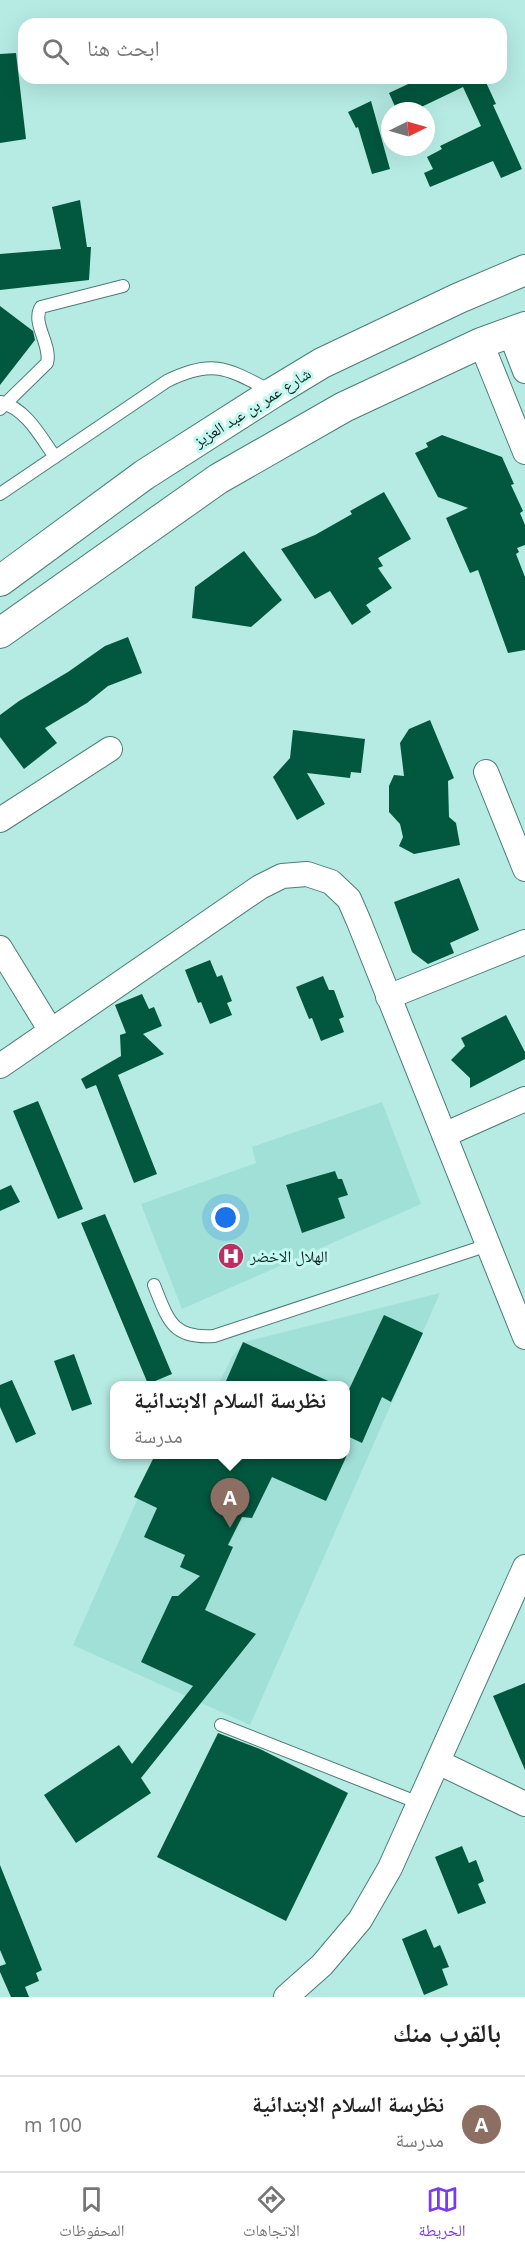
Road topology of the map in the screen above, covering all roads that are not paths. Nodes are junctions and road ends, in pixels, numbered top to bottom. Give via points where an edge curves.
1 (525, 270) edge
2 (123, 286) dead end
3 (517, 329) edge
4 (481, 343) junction
5 (525, 371) edge
6 (273, 392) junction
7 (2, 405) edge
8 (525, 452) edge
9 (55, 457) junction
10 (0, 494) edge
11 (0, 581) edge
12 (0, 633) edge
13 (110, 749) dead end
14 (486, 772) dead end
15 (0, 820) edge
16 (525, 869) edge
17 (525, 942) edge
18 (0, 948) edge
19 (388, 997) junction
20 (51, 1031) junction
21 (0, 1066) edge
22 (525, 1100) edge
23 (444, 1135) junction
24 (488, 1245) junction
25 (154, 1285) dead end
26 (525, 1337) edge
27 (525, 1567) edge
28 (221, 1725) dead end
29 (438, 1762) junction
30 (419, 1803) junction
31 (525, 1804) edge
32 (286, 1997) edge

1 - 6 street, شارع عمر بن عبد العزيز via 322,363
2 - 7 lane via 41,307 38,315 47,363
3 - 4 street
3 - 5 street
4 - 8 street
4 - 12 street via 344,407 218,479
6 - 9 lane via 221,368 188,371 167,381
6 - 11 street, شارع عمر بن عبد العزيز via 144,475
7 - 9 lane via 27,418
9 - 10 lane
13 - 15 street
14 - 16 street
17 - 19 street
18 - 20 street
19 - 20 street via 349,899 323,879 307,874 282,876 260,887
19 - 23 street
20 - 21 street
22 - 23 street
23 - 24 street
24 - 25 lane via 214,1336 196,1337 181,1332 168,1320
24 - 26 street
27 - 29 street
28 - 30 lane
29 - 30 street
29 - 31 street
30 - 32 street via 390,1868 360,1920 322,1965

